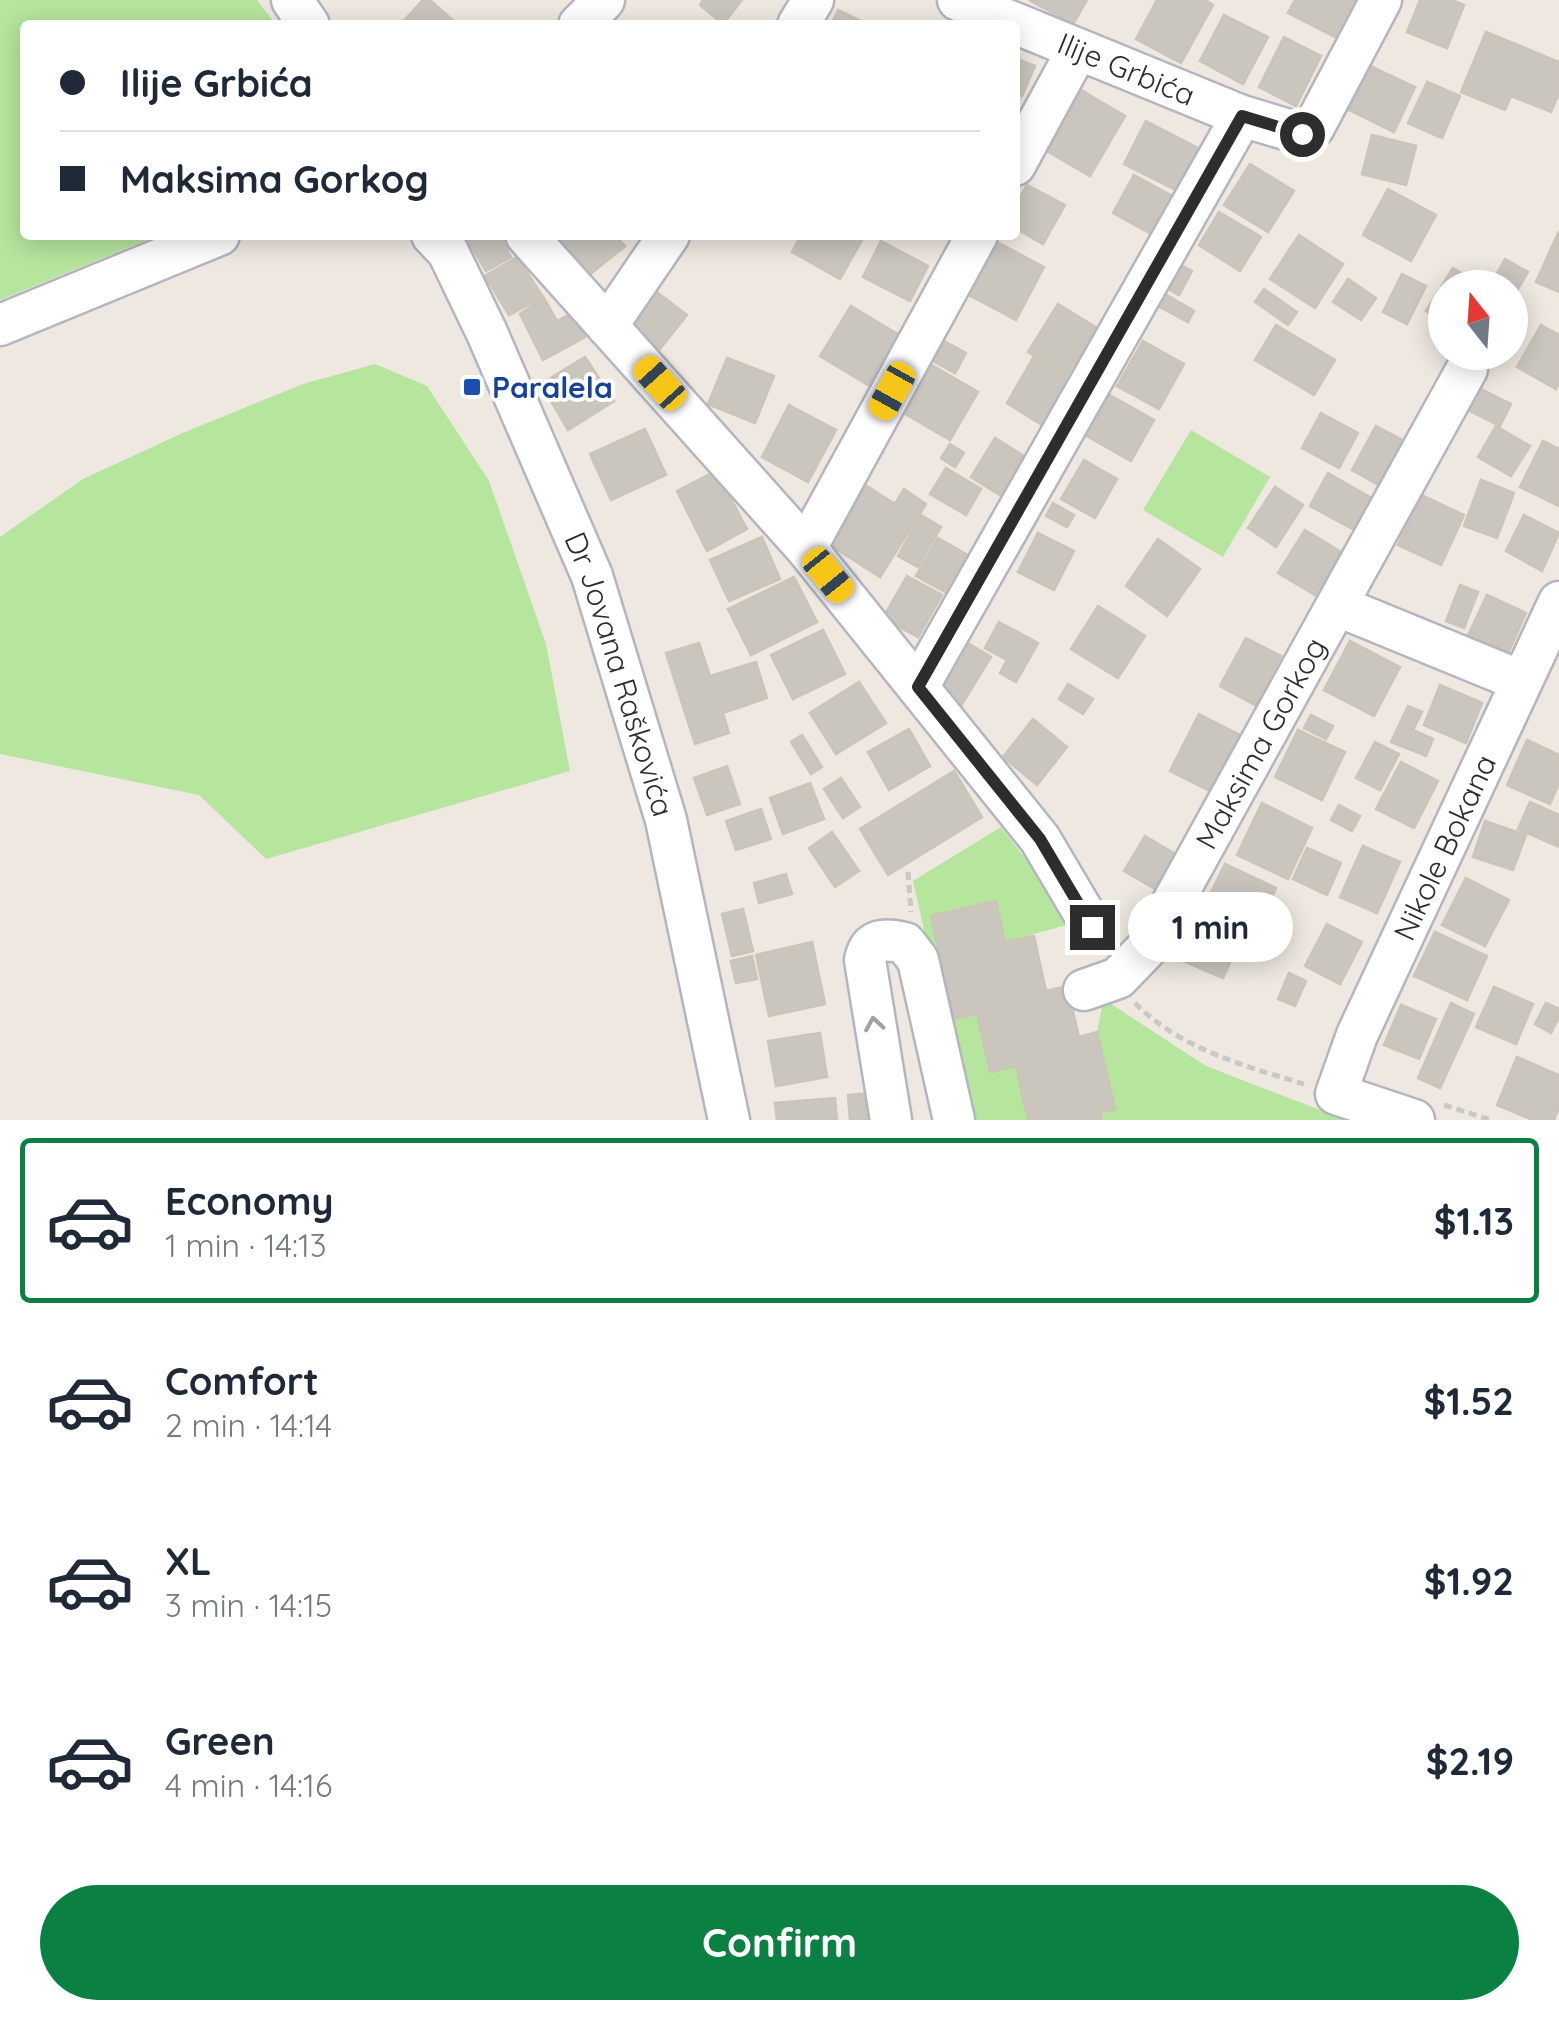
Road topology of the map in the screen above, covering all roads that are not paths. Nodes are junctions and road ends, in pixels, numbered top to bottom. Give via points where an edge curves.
1 (604, 0) edge
2 (958, 0) edge
3 (1381, 0) edge
4 (584, 20) edge
5 (1006, 20) edge
6 (1020, 26) edge
7 (1078, 50) junction
8 (1242, 116) junction
9 (1020, 156) edge
10 (207, 240) edge
11 (530, 240) edge
12 (666, 240) edge
13 (974, 240) edge
14 (442, 241) edge
15 (0, 325) edge
16 (607, 326) junction
17 (1466, 370) edge
18 (806, 548) junction
19 (1559, 602) edge
20 (1338, 606) junction
21 (1521, 681) junction
22 (918, 687) junction
23 (1092, 927) dead end
24 (1101, 984) road end
25 (729, 1120) edge
26 (891, 1120) edge
27 (954, 1120) edge
28 (1414, 1120) edge

1 - 4 street
2 - 5 street, Ilije Grbića
3 - 8 street, Ilije Grbića via 1314,127 1302,134
6 - 7 street, Ilije Grbića
7 - 8 street, Ilije Grbića
7 - 9 street
8 - 22 street
10 - 15 street
11 - 16 street
12 - 16 street
13 - 18 street
14 - 25 street, Dr Jovana Raškovića via 592,576 617,651 666,820
16 - 18 street
17 - 20 street, Maksima Gorkog
18 - 22 street
19 - 21 street, Nikole Bokana
20 - 21 street, Maksima Gorkog
20 - 24 street, Maksima Gorkog via 1148,947
21 - 28 street, Nikole Bokana via 1336,1094
22 - 23 street via 1040,839
26 -> 27 street via 865,960 876,941 888,939 904,943 918,960

